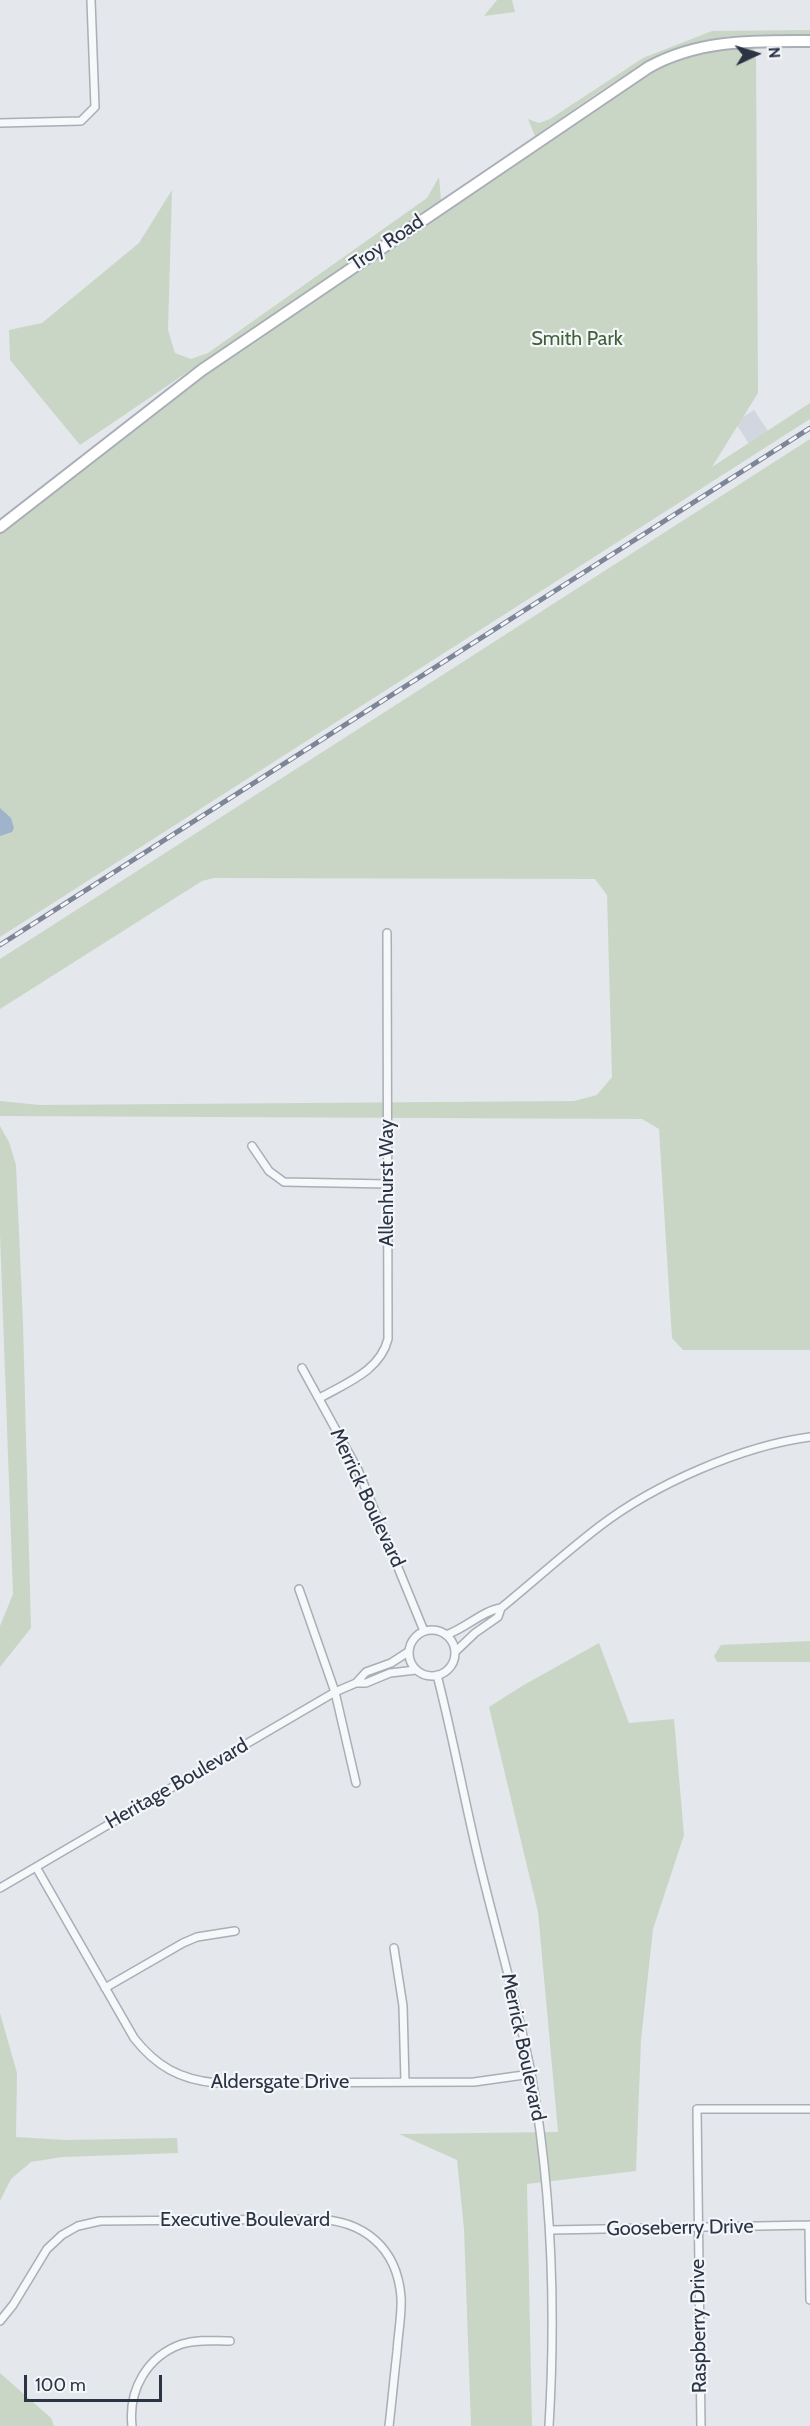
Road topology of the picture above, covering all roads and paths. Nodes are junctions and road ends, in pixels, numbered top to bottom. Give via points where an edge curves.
1 (91, 0) edge
2 (810, 40) edge
3 (0, 123) edge
4 (0, 527) edge
5 (387, 933) dead end
6 (252, 1146) dead end
7 (387, 1184) junction
8 (302, 1368) dead end
9 (320, 1398) junction
10 (810, 1437) edge
11 (299, 1589) dead end
12 (501, 1608) junction
13 (424, 1631) junction
14 (446, 1635) junction
15 (408, 1652) junction
16 (455, 1652) junction
17 (416, 1670) junction
18 (437, 1675) junction
19 (356, 1683) junction
20 (335, 1692) junction
21 (356, 1783) dead end
22 (36, 1867) junction
23 (0, 1888) edge
24 (235, 1931) dead end
25 (394, 1948) dead end
26 (105, 1988) junction
27 (531, 2074) junction
28 (405, 2082) junction
29 (810, 2109) edge
30 (809, 2225) edge
31 (698, 2227) junction
32 (551, 2230) junction
33 (810, 2300) edge
34 (0, 2321) edge
35 (230, 2341) dead end
36 (132, 2426) edge
37 (389, 2426) edge
38 (549, 2426) edge
39 (701, 2426) edge

1 - 3 street via 95,108 81,121
2 - 4 street, Troy Road via 709,45 649,67 202,370
5 - 7 street, Allenhurst Way
6 - 7 street via 269,1171 284,1182
7 - 9 street, Allenhurst Way via 385,1352 369,1370
8 - 9 street, Merrick Boulevard
9 - 13 street, Merrick Boulevard via 358,1470
10 - 12 street via 726,1457 646,1497 601,1525
11 - 20 street
12 - 14 street
12 - 16 street via 498,1617
13 - 14 street via 433,1629
13 - 15 street via 415,1637
14 - 16 street
15 - 17 street
15 - 19 street, Heritage Boulevard via 366,1672
16 - 18 street via 450,1667
17 - 18 street
17 - 19 street, Heritage Boulevard via 390,1672 366,1683
18 - 27 street, Merrick Boulevard
19 - 20 street, Heritage Boulevard
20 - 21 street
20 - 22 street, Heritage Boulevard
22 - 23 street, Heritage Boulevard
22 - 26 street, Aldersgate Drive
24 - 26 street via 183,1943
25 - 28 street via 403,2006
26 - 28 street, Aldersgate Drive via 147,2054 160,2066 190,2080
27 - 28 street, Aldersgate Drive via 474,2082
27 - 32 street, Merrick Boulevard
29 - 31 street, Raspberry Drive via 697,2109
30 - 31 street, Gooseberry Drive
30 - 33 street
31 - 32 street, Gooseberry Drive
31 - 39 street, Raspberry Drive
32 - 38 street, Merrick Boulevard via 554,2302
34 - 37 street, Executive Boulevard via 47,2249 68,2232 90,2223 342,2221 365,2231 383,2248 399,2283 401,2309
35 - 36 street via 189,2342 160,2355 137,2386

